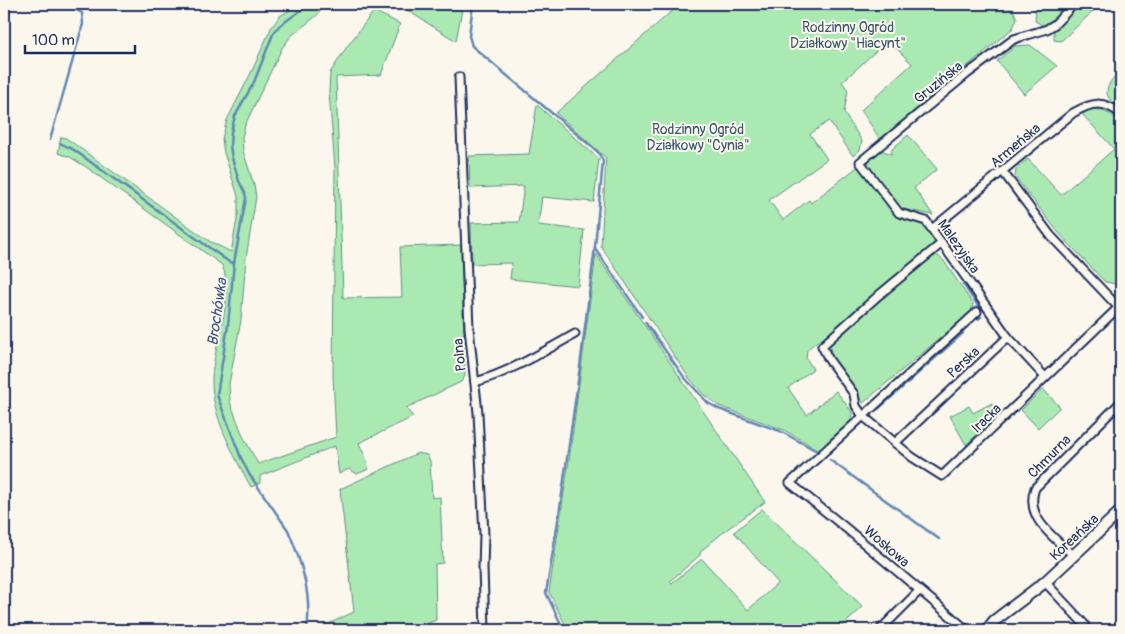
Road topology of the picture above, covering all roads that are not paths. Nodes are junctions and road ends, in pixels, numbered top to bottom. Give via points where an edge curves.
1 (1074, 4) edge
2 (460, 76) dead end
3 (1121, 114) edge
4 (860, 162) joint
5 (1003, 172) junction
6 (932, 229) junction
7 (942, 243) junction
8 (1120, 308) edge
9 (977, 312) dead end
10 (575, 334) dead end
11 (1008, 337) junction
12 (1045, 377) junction
13 (475, 382) junction
14 (1121, 402) edge
15 (863, 416) junction
16 (895, 444) junction
17 (1121, 511) edge
18 (1074, 556) junction
19 (1045, 582) junction
20 (919, 591) junction
21 (1085, 625) dead end
22 (485, 630) edge
23 (880, 630) edge
24 (966, 630) edge
25 (987, 630) edge

1 - 4 street, Gruzińska via 1047,29 1014,39
2 - 13 street, Polna via 469,328
3 - 5 street, Armeńska via 1107,105 1094,104 1080,109
4 - 6 street, Malezyjska via 899,213 926,221
5 - 6 street, Armeńska
5 - 8 street via 1051,236
6 - 7 street, Malezyjska
7 - 11 street, Malezyjska
7 - 15 street via 822,346 854,394 856,406
8 - 12 street, Iracka
9 - 15 street
10 - 13 street via 527,360
11 - 12 street
11 - 16 street, Perska
12 - 16 street, Iracka via 942,476
13 - 22 street, Polna via 484,535
14 - 18 street, Chmurna via 1035,488 1031,497 1037,519
15 - 16 street, Iracka
15 - 20 street, Woskowa via 790,483
17 - 18 street, Koreańska
18 - 19 street, Koreańska
19 - 21 street
19 - 25 street, Koreańska
20 - 23 street
20 - 24 street, Woskowa

